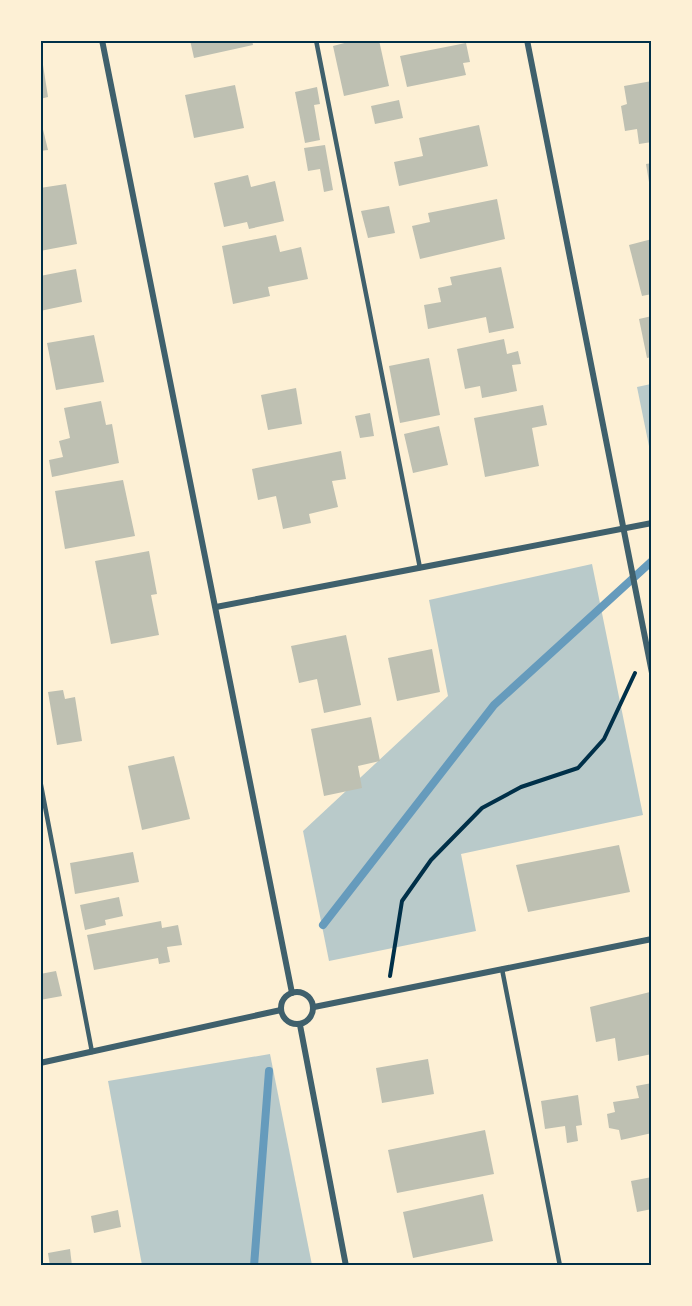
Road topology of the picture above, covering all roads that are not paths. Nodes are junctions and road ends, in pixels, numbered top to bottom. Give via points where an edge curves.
1 (102, 40) edge
2 (316, 40) edge
3 (527, 40) edge
4 (651, 523) edge
5 (624, 528) junction
6 (420, 568) junction
7 (216, 607) junction
8 (651, 673) edge
9 (40, 780) edge
10 (651, 939) edge
11 (502, 969) junction
12 (292, 993) junction
13 (314, 1007) junction
14 (281, 1010) junction
15 (300, 1025) junction
16 (92, 1052) junction
17 (40, 1063) edge
18 (346, 1266) edge
19 (560, 1266) edge

1 - 7 street
2 - 6 lane
3 - 5 street
4 - 5 street
5 - 6 street
5 - 8 street
6 - 7 street
7 - 12 street
9 - 16 lane
10 - 11 street
11 - 13 street
11 - 19 lane
12 - 13 street via 307,995
12 - 14 street via 283,1000
13 - 15 street via 310,1019
14 - 15 street via 286,1020
14 - 16 street
15 - 18 street
16 - 17 street

